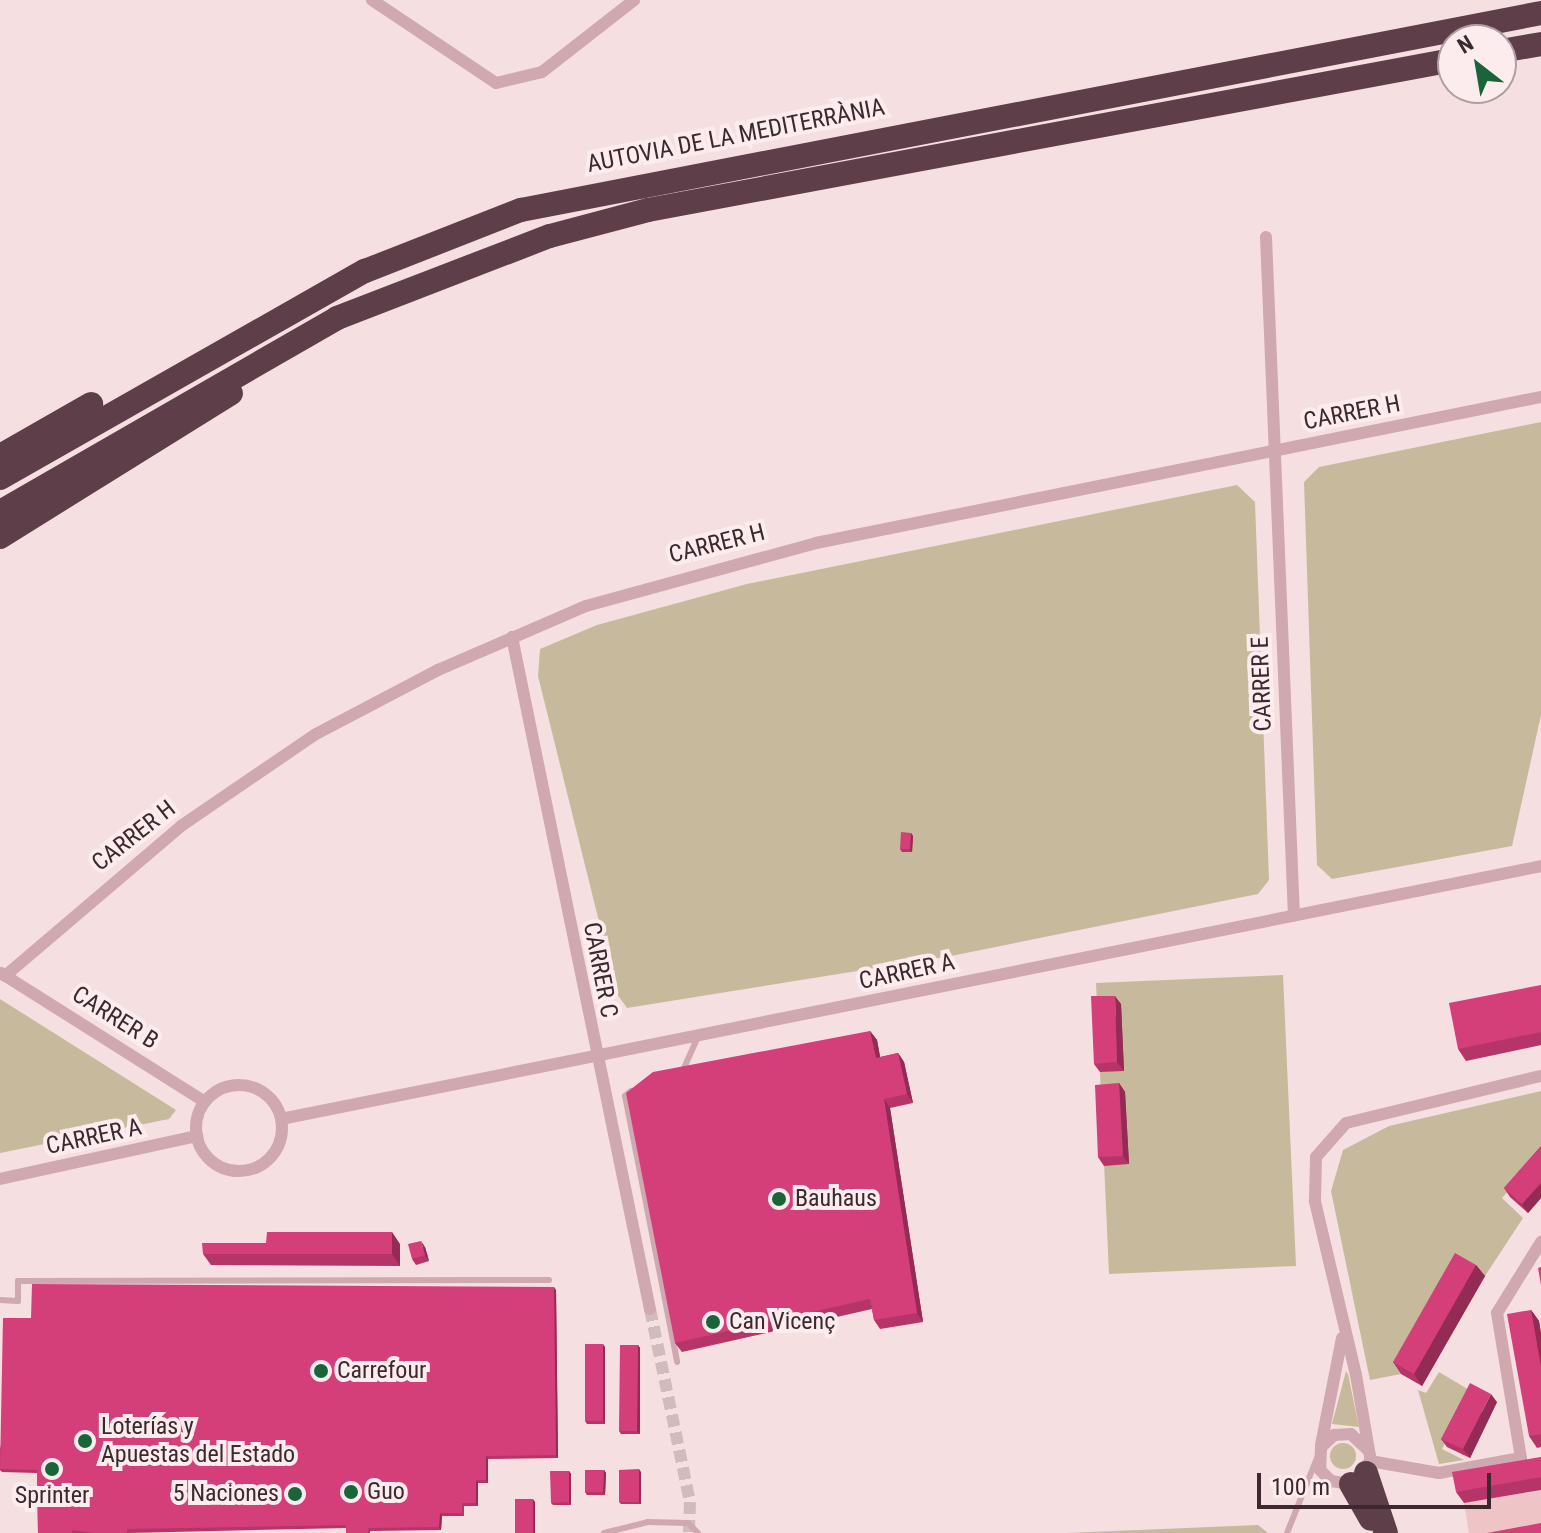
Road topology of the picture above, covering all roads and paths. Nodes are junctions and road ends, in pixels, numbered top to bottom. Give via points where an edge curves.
1 (372, 0) edge
2 (634, 0) edge
3 (1541, 13) edge
4 (1541, 44) edge
5 (1517, 48) edge
6 (1437, 63) edge
7 (1266, 237) dead end
8 (463, 264) junction
9 (365, 271) junction
10 (1541, 397) edge
11 (1275, 451) junction
12 (0, 456) edge
13 (0, 478) edge
14 (0, 512) edge
15 (0, 537) edge
16 (512, 637) junction
17 (1541, 866) edge
18 (1294, 915) junction
19 (2, 974) edge
20 (698, 1037) junction
21 (594, 1058) junction
22 (677, 1069) edge
23 (1541, 1076) edge
24 (643, 1082) edge
25 (205, 1102) junction
26 (281, 1119) junction
27 (197, 1136) junction
28 (0, 1179) edge
29 (1540, 1244) edge
30 (549, 1280) dead end
31 (0, 1300) edge
32 (650, 1309) tunnel mouth
33 (1342, 1335) junction
34 (677, 1362) dead end
35 (1320, 1450) junction
36 (1357, 1470) junction
37 (1326, 1495) dead end
38 (604, 1533) edge
39 (698, 1533) edge
40 (1287, 1533) edge
41 (1371, 1533) edge
42 (1386, 1533) edge

1 - 2 street via 496,83 542,72
3 - 9 highway, AUTOVIA DE LA MEDITERRÀNIA via 643,181 521,210
4 - 5 highway
6 - 8 highway via 648,210
7 - 11 street, CARRER E
8 - 14 highway via 291,342
8 - 15 highway via 434,287 247,383
9 - 12 highway via 340,273 287,298
9 - 13 highway, AUTOVIA DE LA MEDITERRÀNIA
10 - 11 street, CARRER H
11 - 16 street, CARRER H via 689,572
11 - 18 street, CARRER E
16 - 19 street, CARRER H via 316,734 181,826
16 - 21 street, CARRER C
17 - 18 street, CARRER A
18 - 20 street, CARRER A
19 - 25 street, CARRER B
20 - 21 street, CARRER A
20 - 22 lane via 689,1067
21 - 26 street, CARRER A
21 - 32 street, CARRER C
23 - 33 street via 1368,1116 1328,1137 1312,1179
24 - 34 lane via 625,1096
25 - 26 street via 225,1087 245,1085 268,1097
25 - 27 street
26 - 27 street via 275,1150 251,1169 218,1165
27 - 28 street, CARRER A
29 - 36 street via 1497,1313 1521,1458 1439,1473 1412,1468
30 - 31 lane via 18,1281 18,1301
33 - 35 street
33 - 36 street
35 - 36 street
35 - 36 street via 1334,1435 1351,1434
35 - 40 lane
36 - 37 lane
36 - 41 highway via 1370,1509
36 - 42 highway
38 - 39 lane via 648,1522 688,1523

